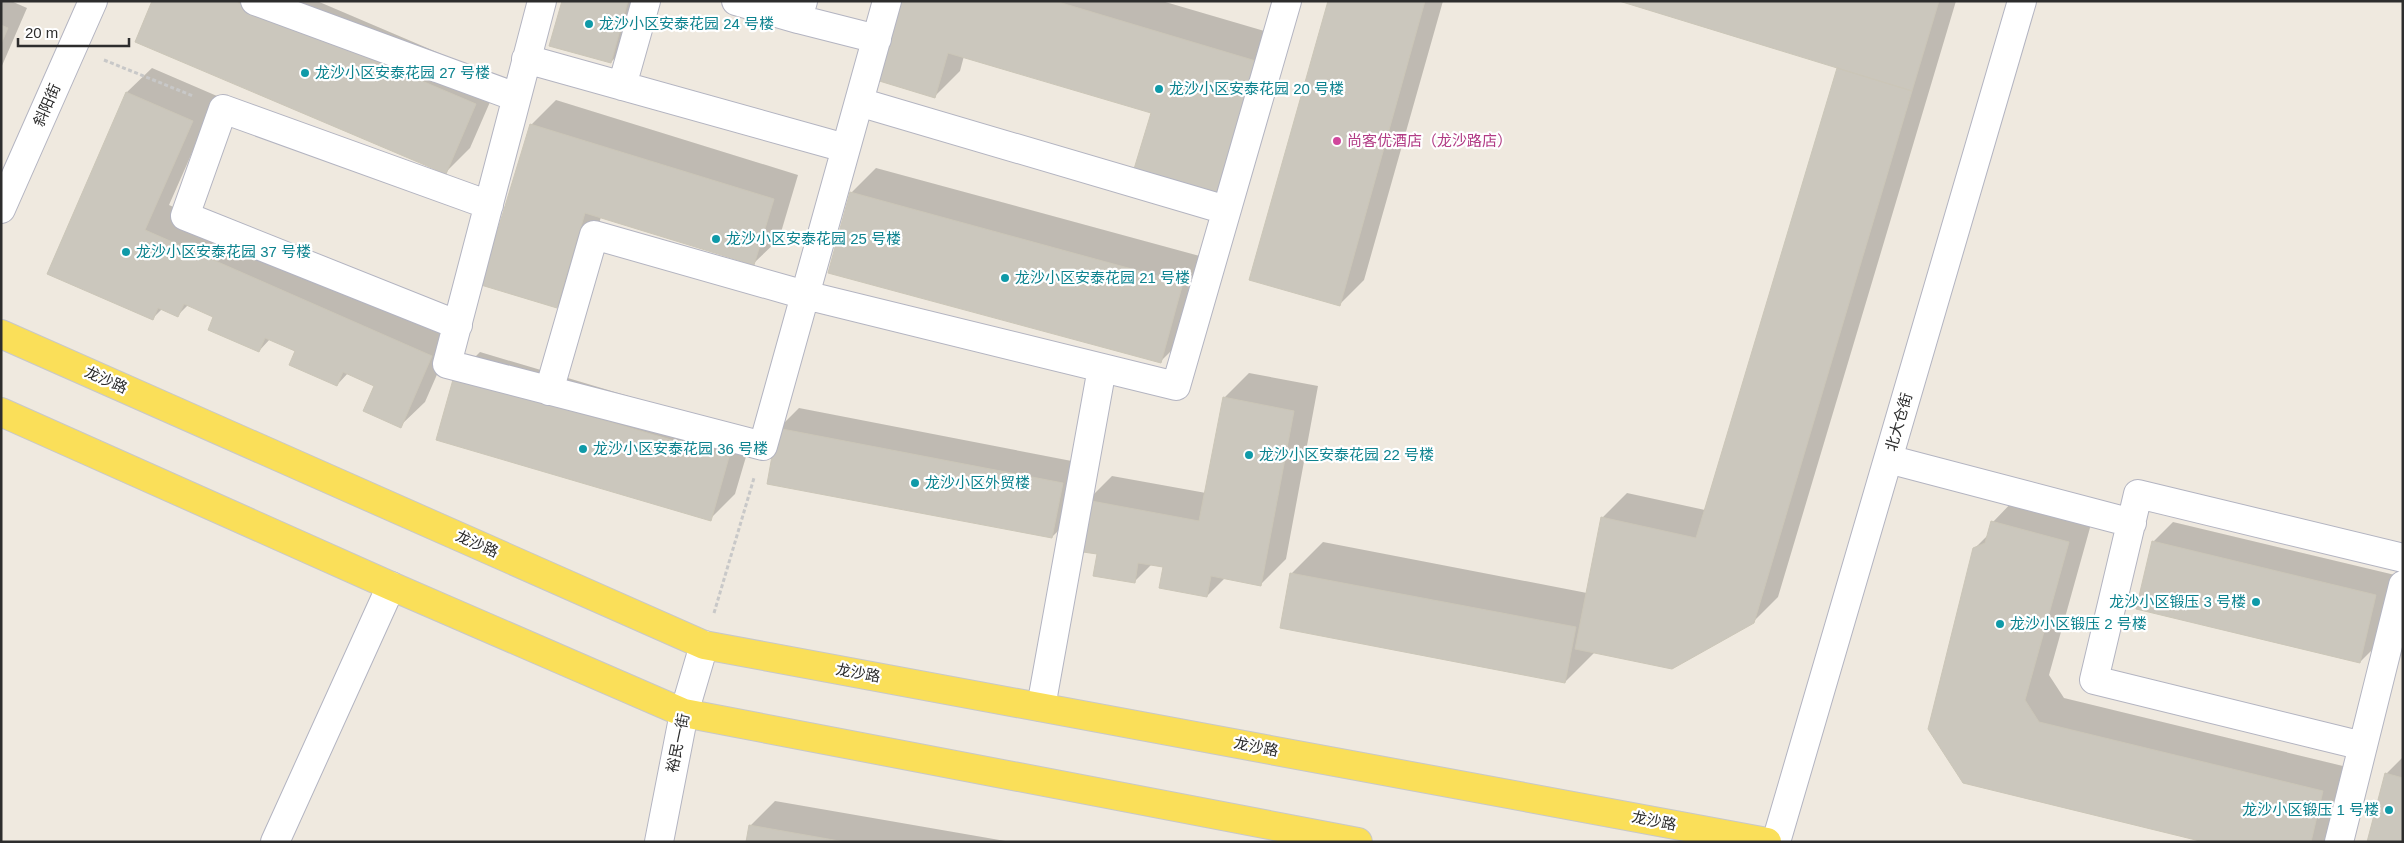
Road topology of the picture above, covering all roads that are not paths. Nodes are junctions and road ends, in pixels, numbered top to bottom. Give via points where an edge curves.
1 (93, 1) edge
2 (255, 1) edge
3 (542, 1) edge
4 (646, 1) edge
5 (736, 1) edge
6 (887, 1) edge
7 (1287, 1) edge
8 (2022, 1) edge
9 (801, 10) edge
10 (877, 38) junction
11 (526, 59) junction
12 (622, 86) junction
13 (516, 97) junction
14 (859, 102) junction
15 (845, 148) junction
16 (489, 205) junction
17 (1, 209) edge
18 (1226, 210) junction
19 (805, 295) junction
20 (458, 324) junction
21 (1, 334) edge
22 (1102, 368) junction
23 (550, 390) junction
24 (1, 412) edge
25 (1888, 459) junction
26 (2132, 523) junction
27 (2403, 558) edge
28 (2403, 585) edge
29 (391, 586) junction
30 (704, 645) junction
31 (1041, 707) junction
32 (684, 713) junction
33 (2362, 746) junction
34 (275, 842) edge
35 (659, 842) edge
36 (1358, 842) edge
37 (1767, 842) edge
38 (1776, 842) edge
39 (2339, 842) edge

1 - 17 street, 斜阳街
2 - 13 street
3 - 11 street
4 - 12 street
5 - 9 street
6 - 10 street
7 - 18 street
8 - 25 street, 北大仓街
9 - 10 street
10 - 14 street
11 - 12 street
11 - 13 street
12 - 15 street
13 - 16 street
14 - 15 street
14 - 18 street
15 - 19 street
16 - 20 street
16 - 20 street via 223,109 184,216
18 - 22 street via 1176,386
19 - 22 street
19 - 23 street via 763,446
19 - 23 street via 594,235
20 - 23 street via 447,364
21 - 30 main road, 龙沙路
22 - 31 street
24 - 29 main road
25 - 26 street
25 - 38 street, 北大仓街
26 - 27 street via 2138,494
26 - 33 street via 2094,680
28 - 33 street
29 - 32 main road
29 - 34 street
30 - 31 main road, 龙沙路
30 - 32 street, 裕民一街
31 - 37 main road, 龙沙路
32 - 35 street, 裕民一街
32 - 36 main road
33 - 39 street

